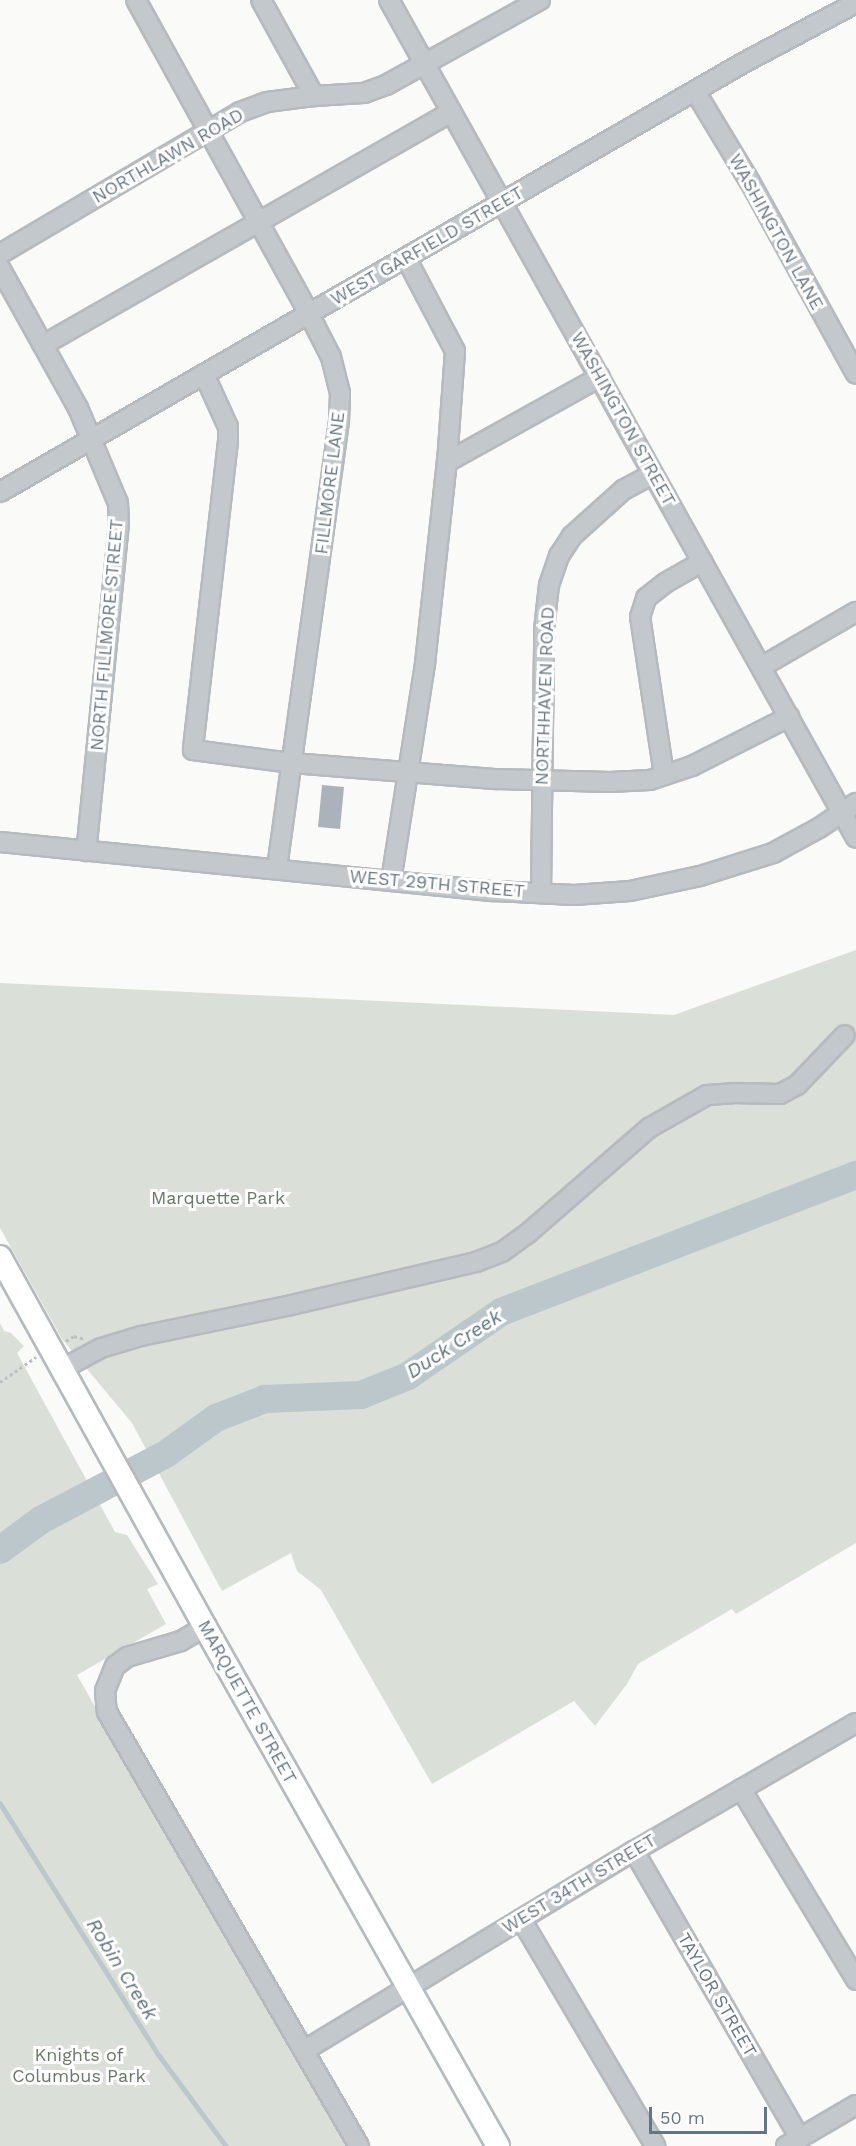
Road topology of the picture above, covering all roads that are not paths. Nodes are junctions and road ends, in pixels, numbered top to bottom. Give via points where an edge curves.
1 (136, 0) edge
2 (261, 0) edge
3 (389, 0) edge
4 (540, 0) edge
5 (856, 3) edge
6 (424, 64) junction
7 (695, 91) junction
8 (314, 96) junction
9 (451, 112) junction
10 (209, 130) junction
11 (502, 202) junction
12 (260, 221) junction
13 (0, 254) edge
14 (406, 258) junction
15 (0, 268) edge
16 (309, 314) junction
17 (43, 345) junction
18 (204, 374) junction
19 (856, 374) edge
20 (600, 377) junction
21 (92, 439) junction
22 (447, 462) junction
23 (653, 474) junction
24 (0, 492) edge
25 (702, 562) junction
26 (856, 612) edge
27 (761, 667) junction
28 (789, 717) junction
29 (292, 763) junction
30 (408, 772) junction
31 (664, 775) junction
32 (542, 780) junction
33 (849, 808) edge
34 (856, 838) edge
35 (0, 842) edge
36 (86, 851) junction
37 (277, 869) junction
38 (391, 880) junction
39 (541, 893) junction
40 (845, 1035) dead end
41 (0, 1257) edge
42 (66, 1378) junction
43 (205, 1627) junction
44 (856, 1723) edge
45 (741, 1789) junction
46 (634, 1851) junction
47 (521, 1919) junction
48 (856, 1980) edge
49 (408, 1988) junction
50 (305, 2050) junction
51 (856, 2105) edge
52 (793, 2142) edge
53 (359, 2146) edge
54 (498, 2146) edge
55 (655, 2146) edge

1 - 10 street, FILLMORE LANE
2 - 8 street
3 - 6 street, WASHINGTON STREET
4 - 6 street, NORTHLAWN ROAD
5 - 7 street, WEST GARFIELD STREET
6 - 8 street, NORTHLAWN ROAD via 364,93
6 - 9 street, WASHINGTON STREET
7 - 11 street, WEST GARFIELD STREET
7 - 19 street, WASHINGTON LANE
8 - 10 street, NORTHLAWN ROAD via 267,102
9 - 11 street, WASHINGTON STREET
9 - 12 street
10 - 12 street, FILLMORE LANE
10 - 13 street, NORTHLAWN ROAD
11 - 14 street, WEST GARFIELD STREET
11 - 20 street, WASHINGTON STREET
12 - 16 street, FILLMORE LANE
12 - 17 street
14 - 16 street, WEST GARFIELD STREET
14 - 22 street via 455,351
15 - 17 street, NORTH FILLMORE STREET
16 - 18 street, WEST GARFIELD STREET
16 - 29 street, FILLMORE LANE via 331,357 340,393 339,421
17 - 21 street, NORTH FILLMORE STREET
18 - 21 street, WEST GARFIELD STREET
18 - 29 street via 228,427 228,441 193,750
20 - 22 street
20 - 23 street, WASHINGTON STREET
21 - 24 street, WEST GARFIELD STREET
21 - 36 street, NORTH FILLMORE STREET via 118,503 119,523
22 - 30 street via 425,663
23 - 25 street, WASHINGTON STREET
23 - 32 street, NORTHHAVEN ROAD via 623,490 572,536 549,585 544,630
25 - 27 street, WASHINGTON STREET
25 - 31 street via 646,598 640,617
26 - 27 street
27 - 28 street, WASHINGTON STREET
28 - 31 street via 692,766
28 - 33 street, WASHINGTON STREET
29 - 30 street
29 - 37 street, FILLMORE LANE
30 - 32 street
30 - 38 street
31 - 32 street via 650,780 610,782
32 - 39 street, NORTHHAVEN ROAD
33 - 34 street, WASHINGTON STREET
33 - 39 street, WEST 29TH STREET via 772,853 700,876 630,891
35 - 36 street, WEST 29TH STREET
36 - 37 street, WEST 29TH STREET
37 - 38 street, WEST 29TH STREET
38 - 39 street, WEST 29TH STREET
40 - 42 street via 797,1085 780,1094 707,1095 649,1128 502,1252 476,1262 296,1304 141,1336 101,1348
41 - 42 main road, MARQUETTE STREET
42 - 43 main road, MARQUETTE STREET
43 - 49 main road, MARQUETTE STREET
43 - 50 street via 181,1641 127,1657 115,1666 107,1679 107,1712
44 - 45 street, WEST 34TH STREET
45 - 46 street, WEST 34TH STREET
45 - 48 street
46 - 47 street, WEST 34TH STREET
46 - 52 street, TAYLOR STREET
47 - 49 street, WEST 34TH STREET
47 - 55 street
49 - 50 street, WEST 34TH STREET
49 - 54 main road, MARQUETTE STREET
50 - 53 street
51 - 52 street

